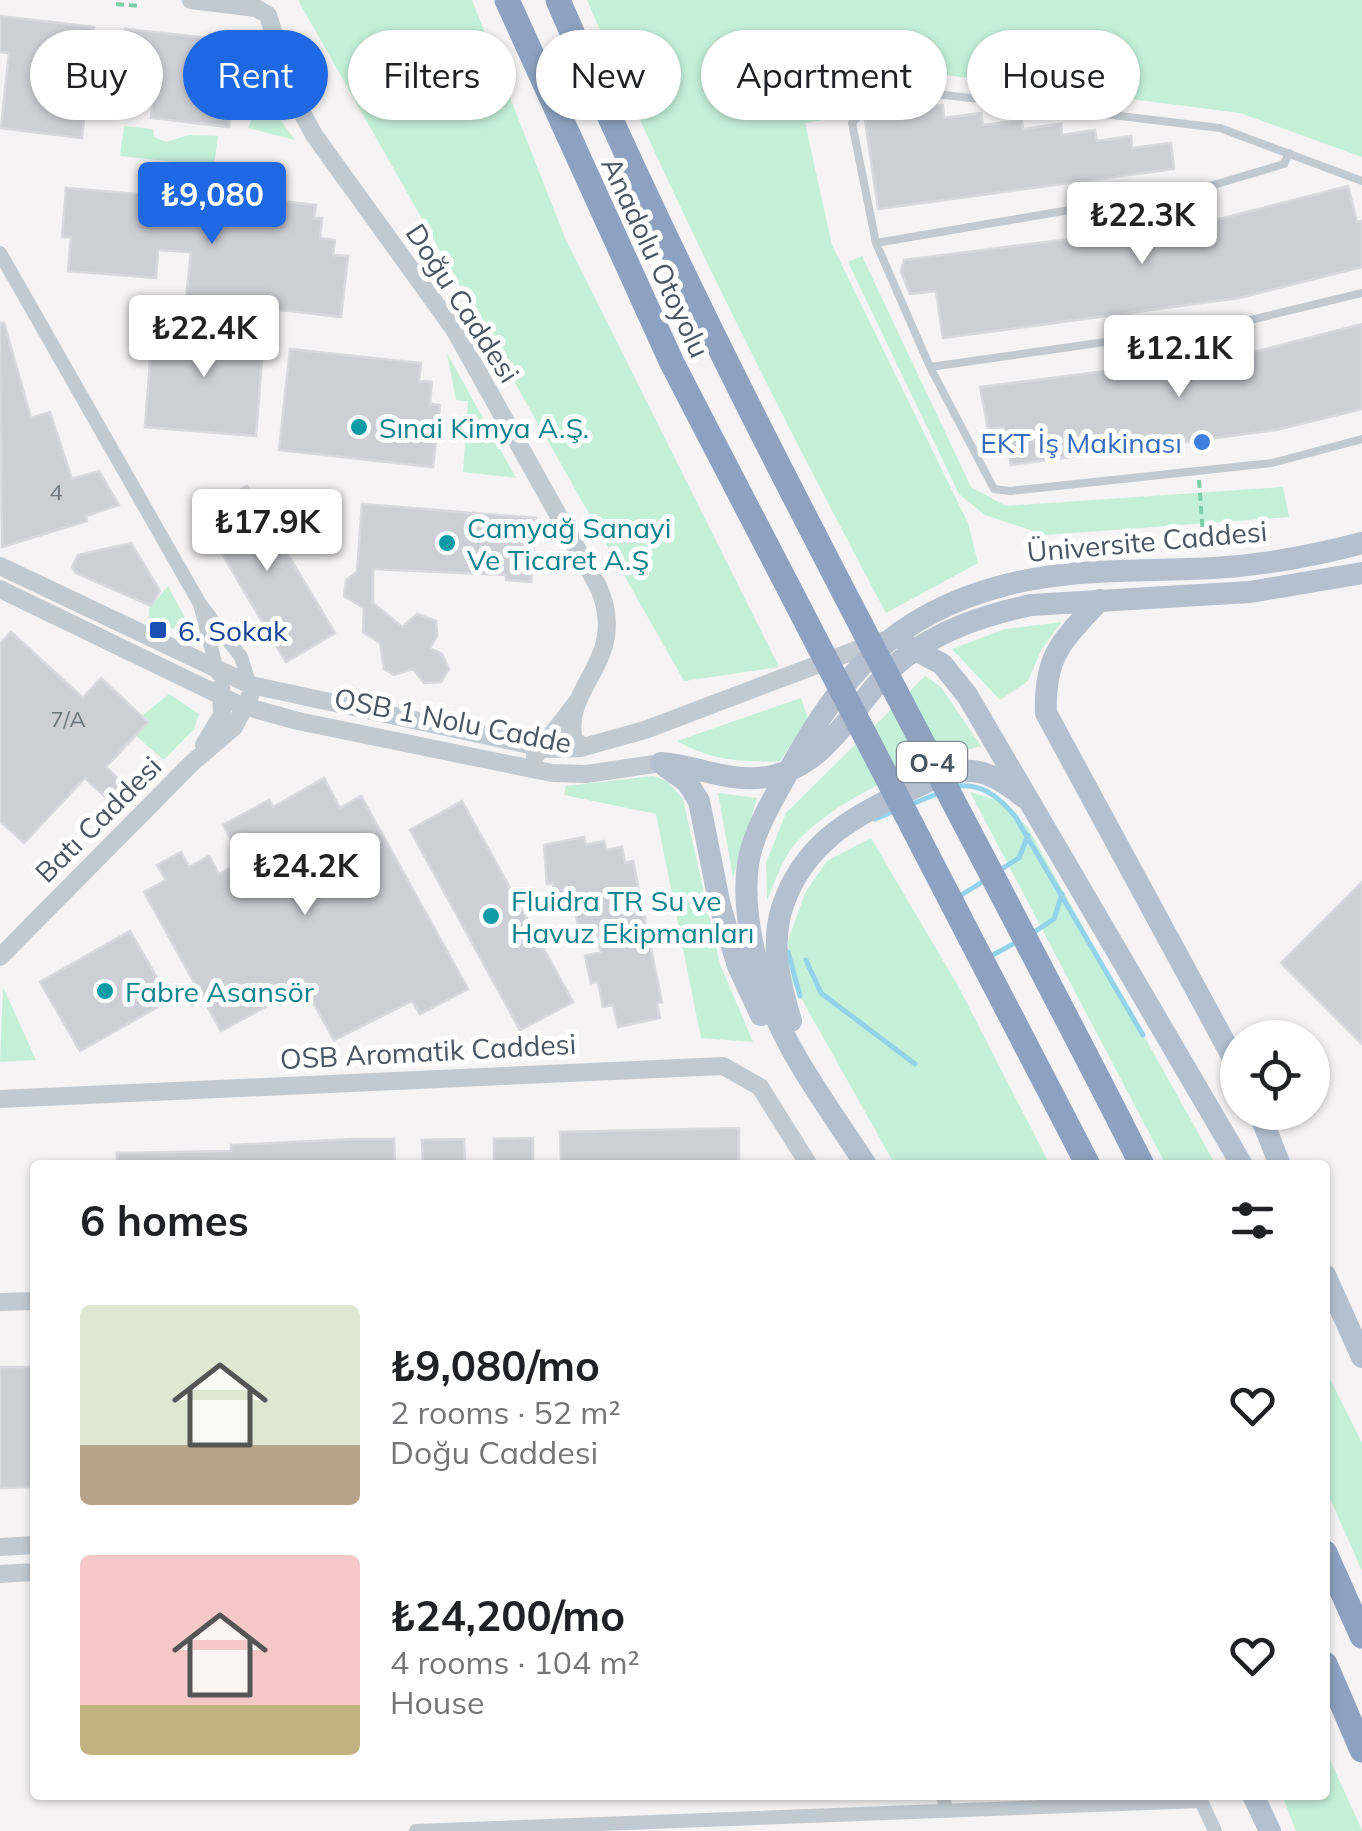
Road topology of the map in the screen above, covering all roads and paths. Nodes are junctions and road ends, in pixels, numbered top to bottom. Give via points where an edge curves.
1 (191, 0) edge
2 (507, 0) edge
3 (558, 0) edge
4 (116, 4) dead end
5 (139, 6) dead end
6 (1288, 153) junction
7 (1362, 180) edge
8 (876, 243) junction
9 (0, 253) edge
10 (1362, 293) edge
11 (930, 366) junction
12 (1362, 439) edge
13 (1198, 471) junction
14 (1362, 543) edge
15 (1188, 550) dead end
16 (0, 566) edge
17 (1362, 572) edge
18 (0, 589) edge
19 (1100, 600) junction
20 (200, 604) junction
21 (886, 639) junction
22 (918, 650) junction
23 (220, 685) junction
24 (249, 696) junction
25 (581, 698) junction
26 (584, 747) junction
27 (537, 748) junction
28 (193, 762) junction
29 (661, 764) junction
30 (790, 770) junction
31 (542, 771) junction
32 (1035, 806) junction
33 (0, 957) edge
34 (1220, 1033) edge
35 (806, 1072) junction
36 (0, 1099) edge
37 (1266, 1130) edge
38 (806, 1160) edge
39 (863, 1160) edge
40 (1085, 1160) edge
41 (1139, 1160) edge
42 (1239, 1160) edge
43 (1278, 1160) edge
44 (1332, 1298) edge
45 (30, 1301) edge
46 (0, 1302) edge
47 (1362, 1357) edge
48 (30, 1545) edge
49 (0, 1547) edge
50 (1330, 1564) edge
51 (30, 1572) edge
52 (0, 1574) edge
53 (1362, 1636) edge
54 (1330, 1676) edge
55 (1362, 1750) edge
56 (1255, 1800) edge
57 (945, 1803) edge
58 (416, 1831) edge
59 (1215, 1831) edge
60 (1270, 1831) edge

1 - 25 street, Doğu Caddesi via 268,15 314,135 443,311 533,469 607,610 606,646
2 - 40 highway, Anadolu Otoyolu / O-4 via 648,312 759,536
3 - 41 highway, Anadolu Otoyolu / O-4 via 626,158 798,510
4 - 5 path
6 - 7 lane
6 - 8 lane via 1284,164 1210,186
6 - 8 lane via 1220,128 886,88 852,122
8 - 11 lane
9 - 20 street
10 - 11 lane via 1238,323
11 - 13 lane via 994,489
12 - 13 lane via 1272,463
13 - 15 path via 1205,549
14 - 21 main road, Üniversite Caddesi via 1258,564 1042,577 938,609
16 - 23 street, OSB 1 Nolu Cadde
17 - 19 main road, Üniversite Caddesi via 1264,591
18 - 23 street, OSB 1 Nolu Cadde
19 - 22 main road, OSB 1 Nolu Cadde via 989,614
19 - 34 main road via 1054,650 1046,713
20 - 23 street
20 - 24 street via 241,657
21 - 22 main road
21 - 26 street, OSB 1 Nolu Cadde
21 - 30 main road, Üniversite Caddesi via 838,692
22 - 30 main road, OSB 1 Nolu Cadde via 879,681 832,741
22 - 32 main road via 953,675
23 - 24 street, OSB 1 Nolu Cadde
23 - 28 street, Batı Caddesi via 220,721
24 - 27 street, OSB 1 Nolu Cadde
24 - 28 street, Batı Caddesi via 234,727
24 - 31 street, OSB 1 Nolu Cadde
25 - 26 street, Doğu Caddesi via 572,729
25 - 27 street, Doğu Caddesi
26 - 27 street, OSB 1 Nolu Cadde
27 - 31 street
28 - 33 street, Batı Caddesi
29 - 30 main road, OSB 1 Nolu Cadde via 722,778
29 - 31 street, OSB 1 Nolu Cadde via 586,774
29 - 35 main road via 687,782 698,801 738,966 759,1012
30 - 35 main road, Üniversite Caddesi via 750,856 748,916 766,996
32 - 35 main road via 1006,783 964,771 878,804 814,849 790,888 776,937 782,992
32 - 42 main road
35 - 39 main road, Üniversite Caddesi
36 - 38 street, OSB Aromatik Caddesi via 723,1066 760,1086
37 - 43 main road
44 - 47 main road
45 - 46 street
48 - 49 street
50 - 53 highway
51 - 52 street
54 - 55 highway
56 - 60 main road
57 - 58 street
57 - 59 street via 1200,1801

